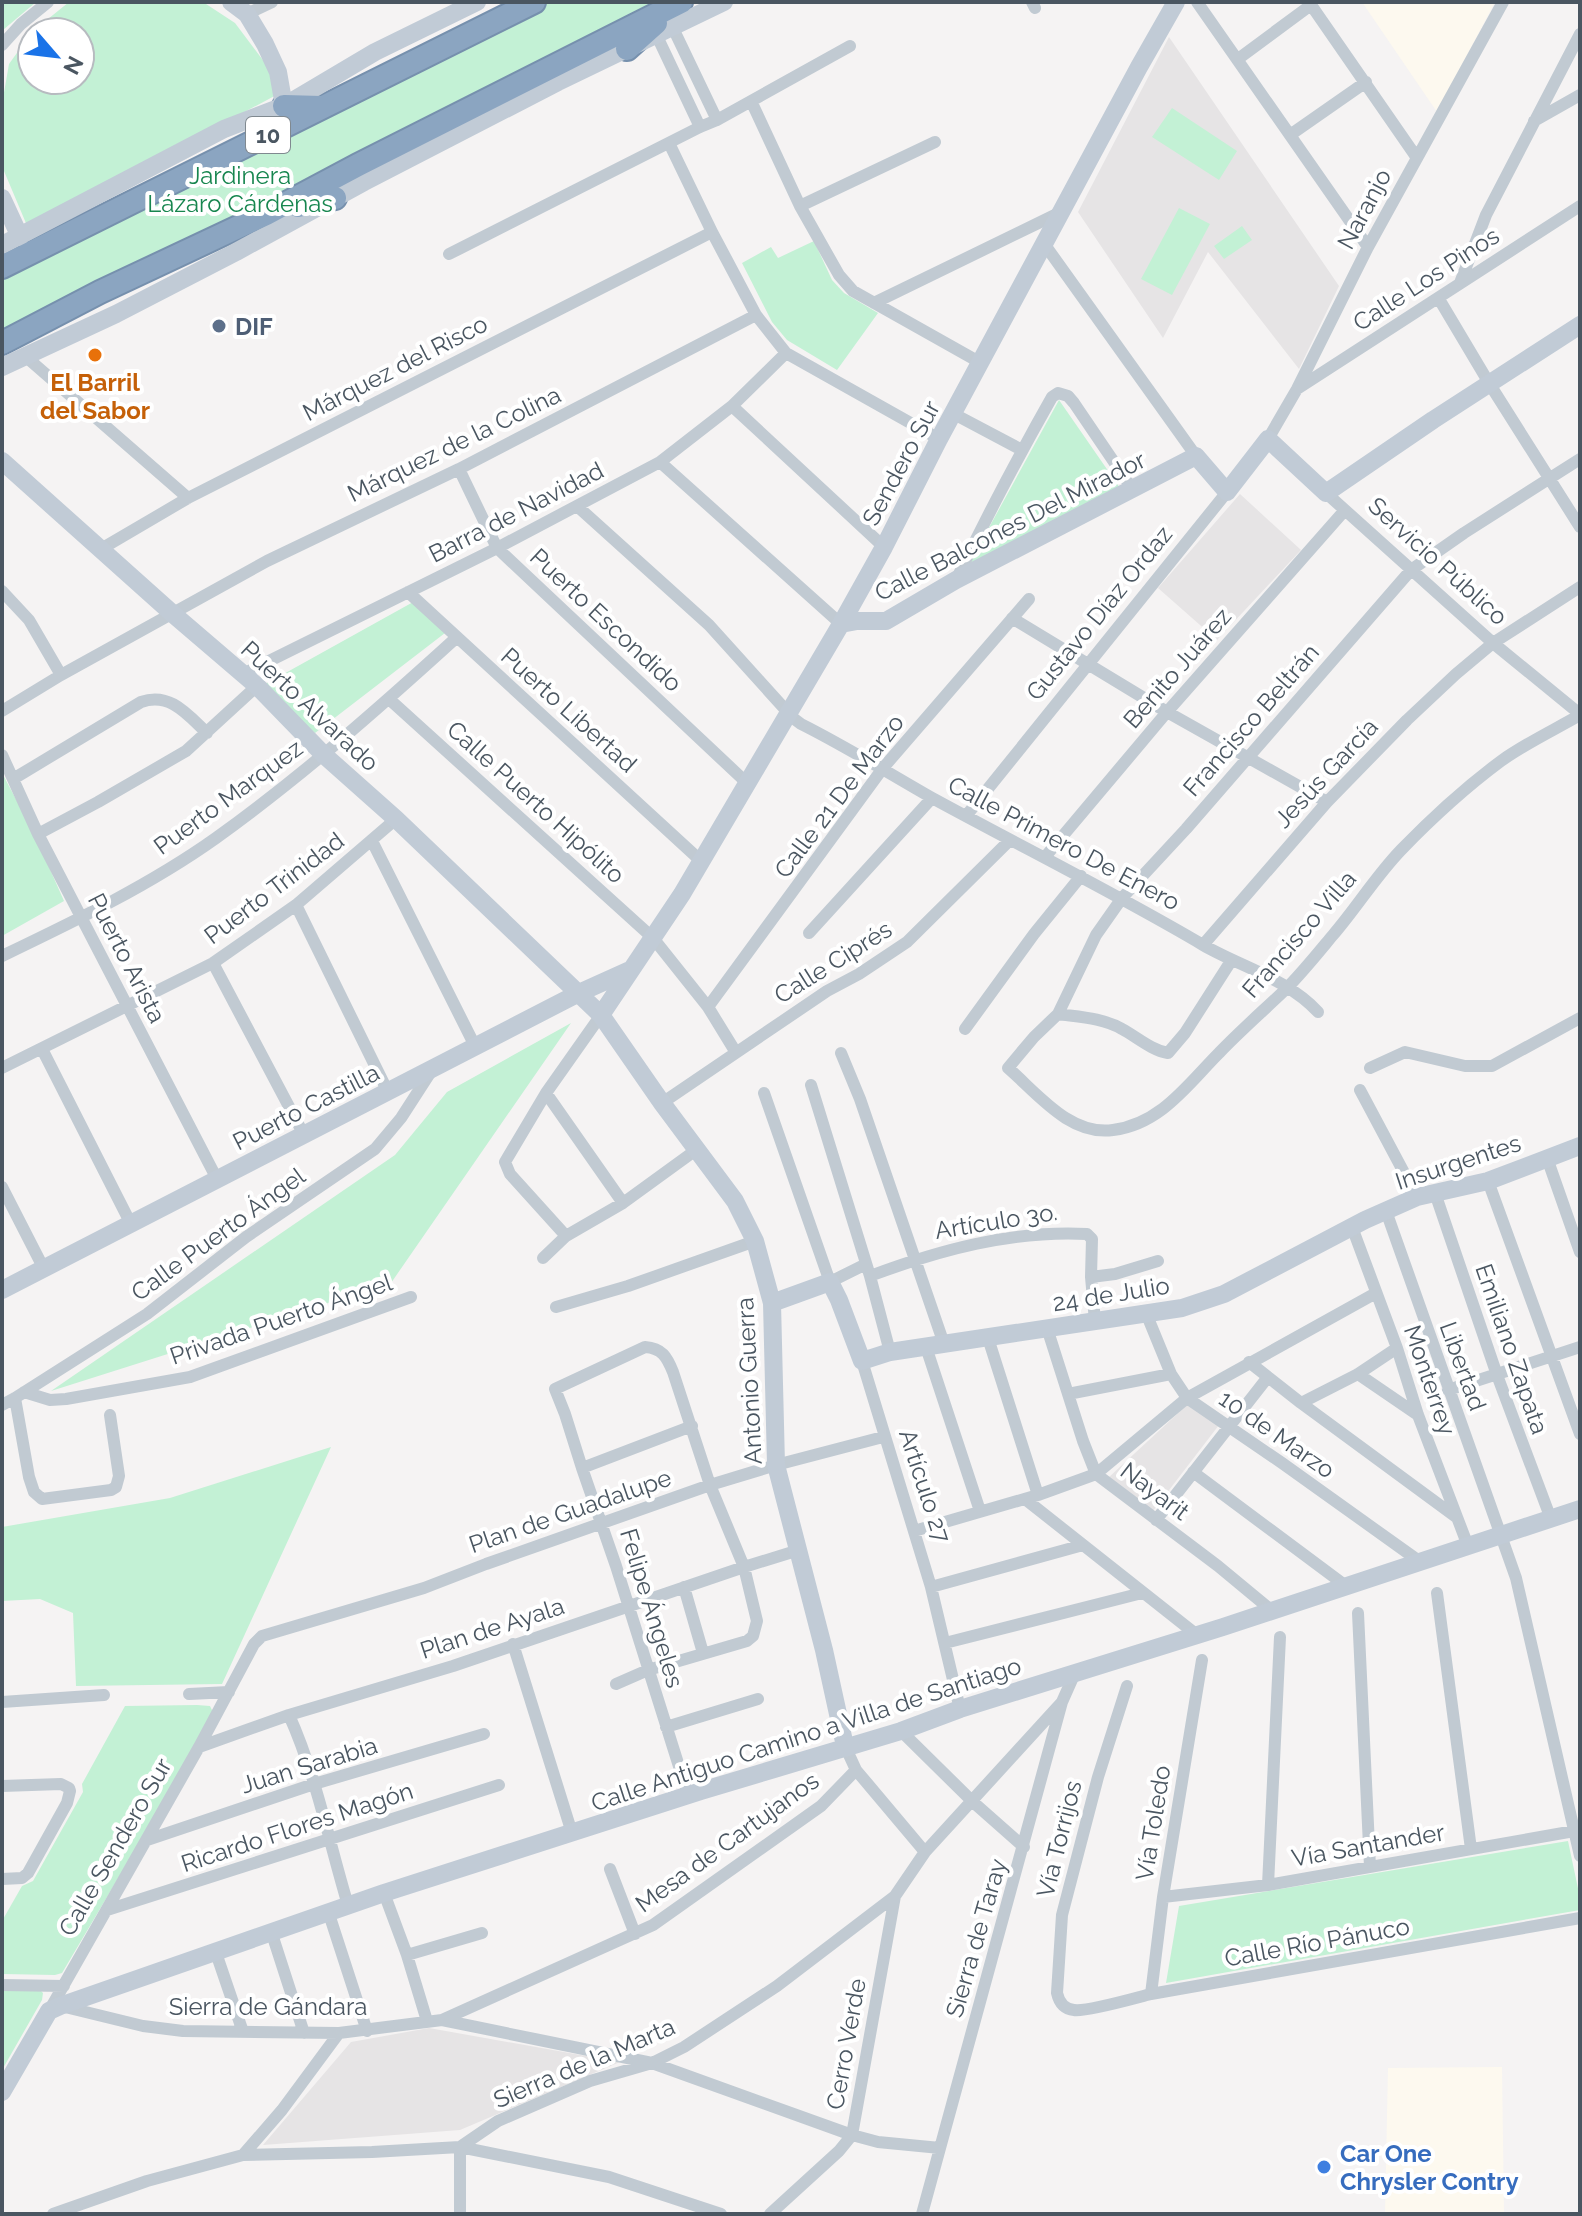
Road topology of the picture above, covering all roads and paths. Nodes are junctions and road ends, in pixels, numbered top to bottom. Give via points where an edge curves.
1 (48, 2) edge
2 (231, 2) edge
3 (272, 2) edge
4 (477, 2) edge
5 (534, 2) edge
6 (681, 2) edge
7 (724, 2) edge
8 (1176, 2) edge
9 (1197, 2) edge
10 (1503, 2) edge
11 (1310, 3) edge
12 (247, 14) junction
13 (664, 30) junction
14 (1580, 34) edge
15 (2, 45) edge
16 (850, 46) dead end
17 (627, 49) junction
18 (1238, 59) junction
19 (1366, 82) junction
20 (1580, 95) edge
21 (752, 103) junction
22 (284, 106) junction
23 (327, 107) junction
24 (717, 120) junction
25 (1533, 121) junction
26 (700, 127) junction
27 (1290, 135) junction
28 (935, 142) dead end
29 (669, 143) junction
30 (1417, 158) junction
31 (2, 198) edge
32 (335, 198) junction
33 (800, 206) junction
34 (1580, 206) edge
35 (1063, 211) junction
36 (266, 214) junction
37 (712, 232) junction
38 (20, 237) junction
39 (2, 245) edge
40 (1045, 245) junction
41 (1368, 247) junction
42 (449, 254) dead end
43 (2, 267) edge
44 (1460, 283) junction
45 (1439, 299) junction
46 (874, 303) junction
47 (756, 315) junction
48 (1580, 325) edge
49 (2, 343) edge
50 (786, 353) junction
51 (25, 356) junction
52 (981, 363) junction
53 (2, 367) edge
54 (1489, 383) junction
55 (1297, 389) junction
56 (732, 406) junction
57 (954, 414) junction
58 (939, 439) junction
59 (1268, 439) junction
60 (1022, 450) junction
61 (1196, 456) junction
62 (1580, 459) edge
63 (2, 461) edge
64 (660, 462) junction
65 (459, 469) junction
66 (10, 478) edge
67 (1550, 478) junction
68 (1133, 490) junction
69 (1227, 492) junction
70 (1326, 493) junction
71 (188, 498) junction
72 (577, 506) junction
73 (1345, 510) junction
74 (1580, 527) edge
75 (884, 547) junction
76 (497, 548) junction
77 (101, 549) junction
78 (1411, 570) junction
79 (956, 580) junction
80 (1580, 587) edge
81 (2, 591) edge
82 (408, 592) junction
83 (1029, 599) dead end
84 (173, 614) junction
85 (1012, 618) junction
86 (841, 624) junction
87 (456, 638) junction
88 (1493, 643) junction
89 (1090, 664) junction
90 (61, 675) junction
91 (250, 680) junction
92 (389, 699) junction
93 (2, 711) edge
94 (788, 712) junction
95 (1167, 712) junction
96 (1580, 714) edge
97 (207, 733) junction
98 (2, 755) edge
99 (324, 755) junction
100 (1248, 756) junction
101 (883, 768) junction
102 (13, 779) junction
103 (748, 784) junction
104 (932, 798) junction
105 (1327, 802) junction
106 (966, 816) junction
107 (396, 819) junction
108 (38, 834) junction
109 (1010, 840) junction
110 (372, 841) junction
111 (1045, 857) junction
112 (701, 861) junction
113 (1081, 876) junction
114 (1122, 898) junction
115 (296, 905) junction
116 (81, 918) junction
117 (809, 933) dead end
118 (653, 938) junction
119 (1203, 945) junction
120 (2, 956) edge
121 (1231, 961) junction
122 (213, 963) junction
123 (633, 969) junction
124 (1288, 987) junction
125 (579, 993) junction
126 (126, 1005) junction
127 (708, 1007) junction
128 (1318, 1012) dead end
129 (1058, 1014) junction
130 (601, 1015) junction
131 (1580, 1018) edge
132 (965, 1029) dead end
133 (475, 1046) junction
134 (42, 1049) junction
135 (735, 1051) junction
136 (841, 1053) dead end
137 (2, 1068) edge
138 (1370, 1068) dead end
139 (432, 1070) junction
140 (811, 1085) dead end
141 (1360, 1090) dead end
142 (388, 1092) junction
143 (546, 1093) junction
144 (764, 1093) dead end
145 (662, 1103) junction
146 (304, 1135) junction
147 (1580, 1146) edge
148 (696, 1150) junction
149 (1547, 1158) junction
150 (217, 1179) junction
151 (1488, 1181) junction
152 (2, 1187) edge
153 (1426, 1195) junction
154 (623, 1203) junction
155 (1386, 1211) junction
156 (131, 1224) junction
157 (1352, 1227) junction
158 (566, 1236) junction
159 (755, 1241) junction
160 (1580, 1252) edge
161 (543, 1258) dead end
162 (914, 1260) junction
163 (1158, 1261) dead end
164 (44, 1269) junction
165 (868, 1270) junction
166 (1091, 1277) junction
167 (830, 1282) junction
168 (2, 1290) edge
169 (1376, 1293) junction
170 (411, 1297) dead end
171 (772, 1303) junction
172 (556, 1307) dead end
173 (1146, 1313) junction
174 (1095, 1321) junction
175 (1047, 1328) junction
176 (988, 1338) junction
177 (935, 1346) junction
178 (1580, 1347) edge
179 (1397, 1348) junction
180 (890, 1352) junction
181 (1552, 1356) junction
182 (862, 1361) junction
183 (1249, 1362) junction
184 (1171, 1374) junction
185 (1358, 1374) junction
186 (1497, 1375) junction
187 (1268, 1377) junction
188 (1448, 1390) junction
189 (1068, 1394) junction
190 (20, 1395) junction
191 (1187, 1398) junction
192 (1301, 1403) junction
193 (2, 1405) edge
194 (110, 1415) dead end
195 (1418, 1415) junction
196 (692, 1426) junction
197 (1229, 1426) junction
198 (1580, 1434) edge
199 (883, 1437) junction
200 (776, 1465) junction
201 (582, 1468) junction
202 (1193, 1472) junction
203 (1096, 1474) junction
204 (710, 1485) junction
205 (1032, 1497) junction
206 (1580, 1509) edge
207 (980, 1511) junction
208 (1456, 1517) junction
209 (1551, 1519) junction
210 (1156, 1520) junction
211 (602, 1523) junction
212 (914, 1531) junction
213 (1502, 1535) junction
214 (1083, 1545) junction
215 (1468, 1546) junction
216 (799, 1550) junction
217 (1419, 1561) junction
218 (744, 1567) junction
219 (1346, 1586) junction
220 (684, 1587) junction
221 (931, 1587) junction
222 (1142, 1593) junction
223 (1437, 1593) dead end
224 (629, 1607) junction
225 (1271, 1610) junction
226 (1358, 1613) dead end
227 (273, 1631) joint
228 (1197, 1635) junction
229 (1280, 1637) dead end
230 (945, 1643) junction
231 (513, 1644) junction
232 (703, 1653) junction
233 (1202, 1660) dead end
234 (648, 1670) junction
235 (1074, 1675) junction
236 (616, 1684) dead end
237 (1127, 1686) dead end
238 (229, 1692) junction
239 (189, 1694) dead end
240 (104, 1695) dead end
241 (758, 1699) dead end
242 (2, 1702) edge
243 (1062, 1702) junction
244 (960, 1709) junction
245 (289, 1715) junction
246 (666, 1727) junction
247 (901, 1731) junction
248 (484, 1734) dead end
249 (845, 1746) junction
250 (199, 1747) junction
251 (856, 1770) junction
252 (314, 1784) junction
253 (499, 1785) dead end
254 (2, 1786) edge
255 (688, 1795) junction
256 (973, 1802) junction
257 (1578, 1831) edge
258 (572, 1833) junction
259 (329, 1839) junction
260 (147, 1840) junction
261 (1024, 1847) junction
262 (1471, 1849) junction
263 (925, 1852) junction
264 (1580, 1856) edge
265 (1370, 1867) junction
266 (610, 1869) dead end
267 (2, 1879) edge
268 (1268, 1885) junction
269 (384, 1893) junction
270 (895, 1896) junction
271 (1163, 1897) junction
272 (348, 1905) junction
273 (107, 1910) junction
274 (328, 1911) junction
275 (1580, 1918) edge
276 (271, 1931) junction
277 (482, 1933) dead end
278 (635, 1934) junction
279 (215, 1950) junction
280 (407, 1955) junction
281 (2, 1985) edge
282 (64, 1986) junction
283 (1151, 1994) junction
284 (1062, 2005) joint
285 (55, 2008) junction
286 (442, 2020) junction
287 (427, 2021) junction
288 (367, 2031) junction
289 (243, 2032) junction
290 (304, 2033) junction
291 (339, 2033) junction
292 (652, 2063) junction
293 (2, 2092) edge
294 (852, 2135) junction
295 (460, 2147) junction
296 (940, 2148) junction
297 (243, 2155) junction
298 (53, 2214) edge
299 (460, 2214) edge
300 (721, 2214) edge
301 (770, 2214) edge
302 (922, 2214) edge

1 - 15 street
2 - 12 street
3 - 12 street
4 - 22 street via 375,52
5 - 23 highway, 10
6 - 17 highway
6 - 36 highway
7 - 13 street
8 - 35 street, Sendero Sur
9 - 18 street
10 - 30 street, Naranjo
11 - 18 street
11 - 19 street
12 - 22 street via 278,72
13 - 17 street
13 - 24 street
13 - 26 street
14 - 25 street
16 - 21 street
17 - 32 street
18 - 27 street
19 - 27 street
19 - 30 street
20 - 25 street
21 - 24 street
21 - 33 street
22 - 23 highway
22 - 38 street via 224,129
23 - 43 highway, 10
24 - 26 street
25 - 44 street via 1486,215
26 - 29 street
27 - 41 street
28 - 33 street
29 - 37 street
29 - 42 street
30 - 41 street, Naranjo
31 - 38 street
32 - 36 highway
32 - 51 street
33 - 46 street via 839,275
34 - 44 street, Calle Los Pinos
35 - 40 street, Sendero Sur
35 - 46 street
36 - 49 highway
37 - 47 street
37 - 71 street, Márquez del Risco
38 - 39 street
40 - 52 street, Sendero Sur
40 - 61 street
41 - 55 street, Naranjo
44 - 45 street, Calle Los Pinos
45 - 54 street
45 - 55 street, Calle Los Pinos
46 - 52 street
47 - 50 street
47 - 65 street, Márquez de la Colina
48 - 54 street
50 - 56 street, Barra de Navidad
50 - 58 street
51 - 53 street
51 - 71 street
52 - 57 street, Sendero Sur
54 - 67 street
54 - 70 street
55 - 59 street, Naranjo
56 - 64 street, Barra de Navidad
56 - 75 street
57 - 58 street, Sendero Sur
57 - 60 street
58 - 75 street, Sendero Sur
59 - 69 street, Gustavo Díaz Ordaz
59 - 70 street, Servicio Público
60 - 68 street via 1052,397 1063,393
60 - 79 street
61 - 68 street, Calle Balcones Del Mirador
61 - 69 street
62 - 67 street, Francisco Beltrán
63 - 66 street, Puerto Alvarado
64 - 72 street, Barra de Navidad
64 - 86 street
65 - 76 street, Puerto Escondido
65 - 84 street, Márquez de la Colina via 267,561
66 - 77 street, Puerto Alvarado
67 - 74 street
67 - 78 street, Francisco Beltrán
68 - 79 street, Calle Balcones Del Mirador
69 - 89 street, Gustavo Díaz Ordaz
70 - 73 street, Servicio Público
71 - 77 street, Márquez del Risco
72 - 76 street, Barra de Navidad
72 - 94 street, Calle Primero De Enero via 709,625
73 - 78 street, Servicio Público
73 - 95 street, Benito Juárez
75 - 86 street, Sendero Sur
76 - 82 street, Barra de Navidad
76 - 103 street, Puerto Escondido
77 - 84 street, Puerto Alvarado
78 - 88 street, Servicio Público
78 - 100 street, Francisco Beltrán
79 - 86 street, Calle Balcones Del Mirador via 886,621
80 - 88 street, Jesús García
81 - 90 street via 29,620
82 - 87 street, Puerto Libertad
82 - 91 street, Barra de Navidad
83 - 85 street, Calle 21 De Marzo
84 - 90 street, Márquez de la Colina
84 - 91 street, Puerto Alvarado
85 - 89 street
85 - 101 street, Calle 21 De Marzo
86 - 94 street, Sendero Sur
87 - 92 street, Puerto Marquez
87 - 112 street, Puerto Libertad
88 - 96 street, Servicio Público
88 - 105 street, Jesús García
89 - 95 street
89 - 106 street, Gustavo Díaz Ordaz
90 - 93 street, Márquez de la Colina
91 - 97 street, Barra de Navidad
91 - 99 street, Puerto Alvarado
92 - 99 street, Puerto Marquez
92 - 118 street, Calle Puerto Hipólito
94 - 101 street, Calle Primero De Enero
94 - 103 street, Sendero Sur
95 - 100 street
95 - 111 street, Benito Juárez
96 - 124 street, Francisco Villa via 1503,760 1449,803 1371,884
97 - 102 street via 175,705 151,698
97 - 108 street, Barra de Navidad via 166,763
98 - 102 street, Puerto Arista
99 - 107 street, Puerto Alvarado
99 - 116 street, Puerto Marquez via 215,839
100 - 105 street
100 - 114 street, Francisco Beltrán
101 - 104 street, Calle Primero De Enero
101 - 127 street, Calle 21 De Marzo
102 - 108 street, Puerto Arista
103 - 112 street, Sendero Sur
104 - 106 street, Calle Primero De Enero
104 - 117 street
105 - 119 street, Jesús García
106 - 109 street, Calle Primero De Enero
107 - 110 street, Puerto Trinidad
107 - 125 street, Puerto Alvarado
108 - 116 street, Puerto Arista
109 - 111 street, Calle Primero De Enero
109 - 135 street, Calle Ciprés via 907,942
110 - 115 street, Puerto Trinidad
110 - 133 street
111 - 113 street, Calle Primero De Enero
112 - 118 street, Sendero Sur
113 - 114 street, Calle Primero De Enero
113 - 132 street
114 - 119 street, Calle Primero De Enero
114 - 129 street, Francisco Beltrán via 1090,945
115 - 122 street, Puerto Trinidad
115 - 142 street
116 - 120 street, Puerto Marquez
116 - 126 street, Puerto Arista
118 - 123 street
118 - 127 street, Calle Puerto Hipólito
119 - 121 street, Calle Primero De Enero
121 - 124 street, Calle Primero De Enero
121 - 129 street via 1168,1053 1104,1021
122 - 126 street, Puerto Trinidad
122 - 146 street
123 - 125 street, Puerto Castilla
123 - 130 street
124 - 128 street, Calle Primero De Enero
124 - 129 street, Francisco Villa via 1177,1098 1150,1118 1113,1130 1081,1127 1008,1068
125 - 130 street, Puerto Alvarado
125 - 133 street, Puerto Castilla
126 - 134 street, Puerto Trinidad
126 - 150 street, Puerto Arista
127 - 135 street, Calle Puerto Hipólito
130 - 143 street
130 - 145 street, Antonio Guerra
131 - 138 street via 1492,1066 1465,1066 1405,1052
133 - 139 street, Puerto Castilla
134 - 137 street, Puerto Trinidad
134 - 156 street
135 - 145 street, Calle Ciprés
136 - 162 street
139 - 142 street, Puerto Castilla
139 - 190 street, Calle Puerto Ángel via 375,1149 237,1243 147,1314
140 - 165 street
141 - 153 street
142 - 146 street, Puerto Castilla
143 - 154 street
143 - 158 street via 505,1162
144 - 167 street
145 - 148 street, Antonio Guerra
146 - 150 street, Puerto Castilla
147 - 149 street, Insurgentes
148 - 154 street
148 - 159 street, Antonio Guerra via 735,1201
149 - 151 street, Insurgentes
149 - 160 street
150 - 156 street, Puerto Castilla
151 - 153 street, Insurgentes
151 - 181 street
152 - 164 street
153 - 155 street, Insurgentes
153 - 186 street, Emiliano Zapata
154 - 158 street
155 - 157 street, Insurgentes
155 - 188 street, Libertad
156 - 164 street, Puerto Castilla
157 - 169 street, Monterrey
157 - 173 street, 24 de Julio via 1224,1294
158 - 161 street
159 - 171 street, Antonio Guerra
159 - 172 street
162 - 165 street, Artículo 3o.
162 - 166 street, Artículo 3o. via 1002,1239 1084,1233 1092,1239
162 - 177 street
163 - 166 street
164 - 168 street, Puerto Castilla
165 - 167 street, Artículo 3o.
165 - 180 street
166 - 174 street
167 - 171 street, Artículo 3o.
167 - 182 street, Artículo 27
169 - 179 street, Monterrey
169 - 183 street
170 - 190 street, Privada Puerto Ángel via 190,1377 66,1399
171 - 200 street, Antonio Guerra
173 - 174 street, 24 de Julio
173 - 184 street, 10 de Marzo
174 - 175 street, 24 de Julio
175 - 176 street, 24 de Julio
175 - 189 street, Nayarit
176 - 177 street, 24 de Julio
176 - 205 street
177 - 180 street, 24 de Julio
177 - 207 street
178 - 181 street
179 - 185 street
179 - 195 street, Monterrey
180 - 182 street, 24 de Julio
181 - 186 street
181 - 198 street
182 - 199 street, Artículo 27
183 - 187 street
183 - 191 street
184 - 189 street
184 - 191 street, 10 de Marzo
185 - 192 street
185 - 195 street
186 - 188 street
186 - 209 street, Emiliano Zapata
187 - 192 street
187 - 197 street
188 - 213 street, Libertad
189 - 203 street, Nayarit
190 - 193 street, Calle Puerto Ángel
190 - 194 street via 31,1485 42,1499 116,1487
191 - 197 street, 10 de Marzo
191 - 203 street
192 - 208 street
195 - 208 street, Monterrey
196 - 201 street
196 - 201 street, Felipe Ángeles via 667,1358 655,1347 645,1347 555,1389
196 - 204 street
197 - 202 street
197 - 217 street, 10 de Marzo
199 - 200 street, Plan de Guadalupe
199 - 212 street, Artículo 27
200 - 204 street, Plan de Guadalupe
200 - 216 street, Antonio Guerra
201 - 211 street, Felipe Ángeles
202 - 210 street
202 - 219 street
203 - 205 street
203 - 210 street, Nayarit
204 - 211 street, Plan de Guadalupe
204 - 218 street
205 - 207 street
205 - 214 street
206 - 209 street, Calle Antiguo Camino a Villa de Santiago
207 - 212 street
208 - 215 street, Monterrey
209 - 213 street, Calle Antiguo Camino a Villa de Santiago
210 - 225 street, Nayarit
211 - 224 street, Felipe Ángeles
211 - 227 street, Plan de Guadalupe via 424,1588
212 - 221 street, Artículo 27
213 - 215 street, Calle Antiguo Camino a Villa de Santiago
213 - 257 street, Libertad
214 - 221 street
214 - 222 street
215 - 217 street, Calle Antiguo Camino a Villa de Santiago
216 - 218 street, Plan de Ayala
216 - 249 street, Antonio Guerra
217 - 219 street, Calle Antiguo Camino a Villa de Santiago
218 - 220 street, Plan de Ayala
218 - 232 street via 757,1621 753,1636
219 - 225 street, Calle Antiguo Camino a Villa de Santiago
220 - 224 street, Plan de Ayala
220 - 232 street
221 - 230 street, Artículo 27
222 - 228 street
222 - 230 street
223 - 262 street
224 - 231 street, Plan de Ayala
224 - 234 street, Felipe Ángeles
225 - 228 street, Calle Antiguo Camino a Villa de Santiago
226 - 265 street
227 - 238 street, Calle Sendero Sur via 254,1644
228 - 235 street, Calle Antiguo Camino a Villa de Santiago
229 - 268 street
230 - 244 street, Artículo 27
231 - 245 street, Plan de Ayala
231 - 258 street
232 - 234 street
233 - 271 street, Vía Toledo
234 - 236 street
234 - 246 street, Felipe Ángeles
235 - 243 street, Sierra de Taray
235 - 244 street, Calle Antiguo Camino a Villa de Santiago
237 - 284 street, Vía Torrijos via 1062,1915 1057,1993
238 - 239 street
238 - 250 street, Calle Sendero Sur
240 - 242 street
241 - 246 street
243 - 256 street
243 - 261 street, Sierra de Taray
244 - 247 street, Calle Antiguo Camino a Villa de Santiago
245 - 250 street, Plan de Ayala
245 - 252 street
246 - 255 street, Felipe Ángeles
247 - 249 street, Calle Antiguo Camino a Villa de Santiago
247 - 256 street
248 - 252 street, Juan Sarabia
249 - 251 street, Antonio Guerra
249 - 255 street, Calle Antiguo Camino a Villa de Santiago
250 - 260 street, Calle Sendero Sur
251 - 263 street, Antonio Guerra
251 - 278 street, Mesa de Cartujanos via 821,1806
252 - 259 street
252 - 260 street, Juan Sarabia
253 - 259 street, Ricardo Flores Magón
254 - 267 street via 61,1784 70,1791 26,1875
255 - 258 street, Calle Antiguo Camino a Villa de Santiago
256 - 261 street
256 - 263 street
257 - 262 street, Vía Santander
257 - 264 street, Libertad
258 - 269 street, Calle Antiguo Camino a Villa de Santiago
259 - 272 street
259 - 273 street, Ricardo Flores Magón
260 - 273 street, Calle Sendero Sur
261 - 296 street, Sierra de Taray
262 - 265 street, Vía Santander
263 - 270 street, Sierra de la Marta
265 - 268 street, Vía Santander
266 - 278 street
268 - 271 street, Vía Santander
269 - 272 street, Calle Antiguo Camino a Villa de Santiago
269 - 280 street
270 - 292 street, Sierra de la Marta via 777,1986
270 - 294 street, Cerro Verde
271 - 283 street, Vía Toledo
272 - 274 street, Calle Antiguo Camino a Villa de Santiago
273 - 282 street, Calle Sendero Sur
274 - 276 street, Calle Antiguo Camino a Villa de Santiago
274 - 288 street
275 - 283 street, Calle Río Pánuco
276 - 279 street, Calle Antiguo Camino a Villa de Santiago
276 - 290 street
277 - 280 street
278 - 286 street, Mesa de Cartujanos
279 - 285 street, Calle Antiguo Camino a Villa de Santiago
279 - 289 street
280 - 287 street
281 - 282 street
282 - 285 street, Calle Sendero Sur
283 - 284 street, Calle Río Pánuco via 1074,2010
285 - 289 street, Sierra de Gándara via 143,2026
285 - 293 street, Calle Sendero Sur
286 - 287 street, Sierra de Gándara
286 - 292 street, Sierra de Gándara
287 - 288 street, Sierra de Gándara
288 - 291 street, Sierra de Gándara
289 - 290 street, Sierra de Gándara
290 - 291 street, Sierra de Gándara
291 - 297 street
292 - 294 street, Sierra de Gándara
292 - 295 street, Sierra de la Marta via 590,2081 498,2121
294 - 296 street, Sierra de Gándara
294 - 301 street, Cerro Verde
295 - 297 street
295 - 299 street
295 - 300 street via 609,2177
296 - 302 street, Sierra de Taray
297 - 298 street

